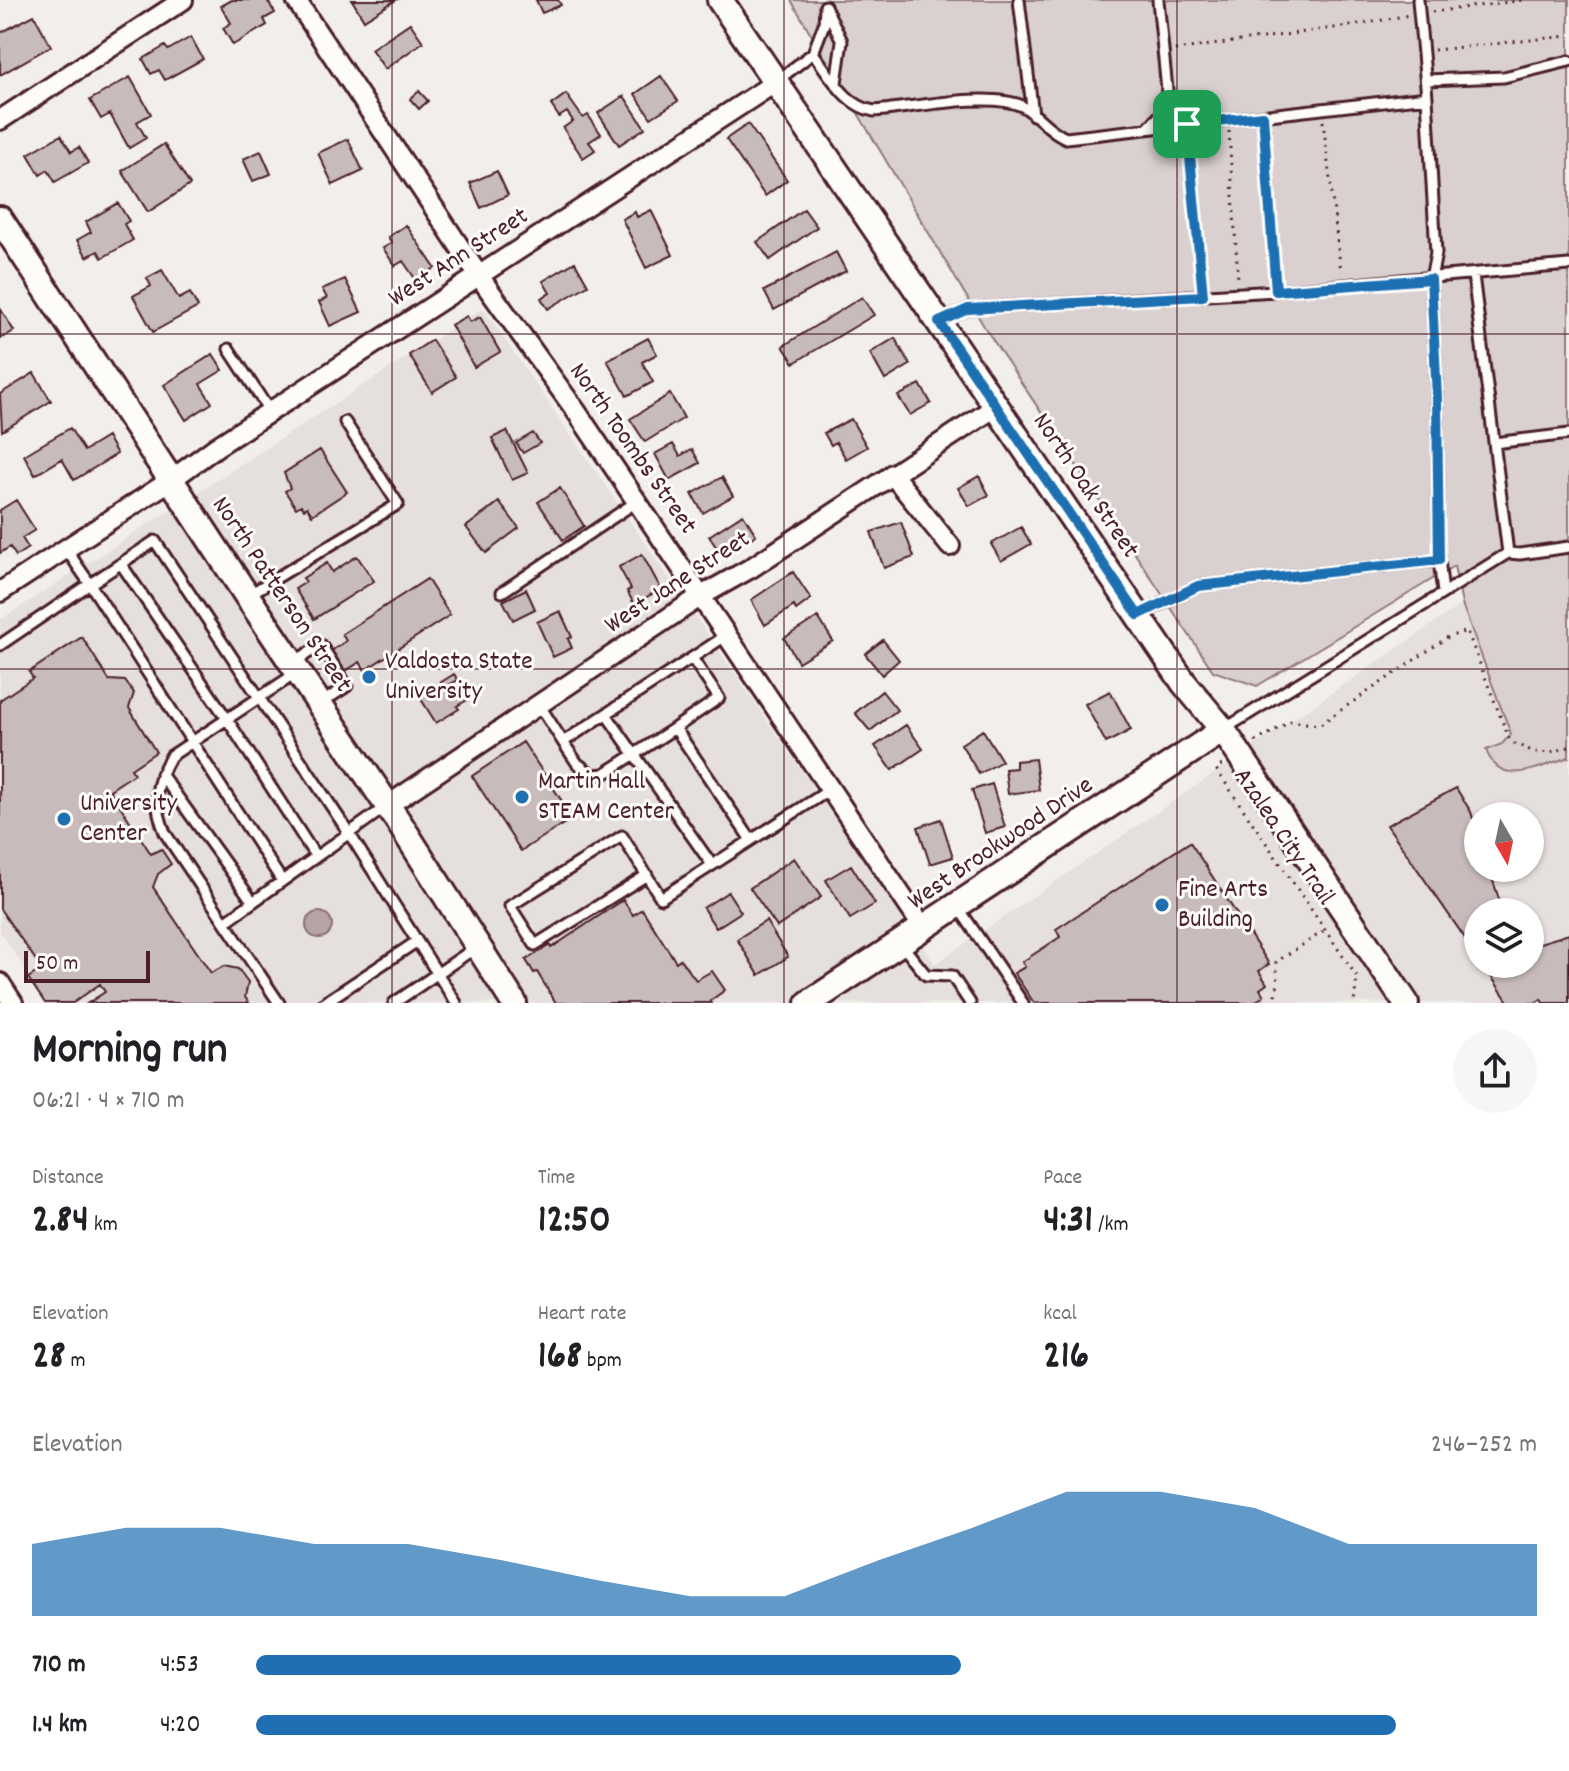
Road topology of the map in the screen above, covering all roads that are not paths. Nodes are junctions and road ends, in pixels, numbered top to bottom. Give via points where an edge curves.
1 (183, 0) edge
2 (296, 0) edge
3 (720, 0) edge
4 (1019, 0) edge
5 (1158, 0) edge
6 (1418, 0) edge
7 (825, 3) edge
8 (813, 53) junction
9 (1569, 61) edge
10 (1426, 80) junction
11 (776, 82) junction
12 (836, 83) junction
13 (1427, 97) junction
14 (1033, 115) junction
15 (0, 120) edge
16 (1148, 128) junction
17 (0, 219) edge
18 (1569, 265) edge
19 (1473, 275) junction
20 (479, 276) junction
21 (1431, 279) junction
22 (939, 322) junction
23 (229, 349) dead end
24 (997, 406) junction
25 (270, 412) junction
26 (345, 422) dead end
27 (1569, 434) edge
28 (1494, 443) junction
29 (892, 474) junction
30 (171, 480) junction
31 (636, 502) junction
32 (950, 546) dead end
33 (1569, 547) edge
34 (66, 549) junction
35 (1508, 553) junction
36 (1439, 560) junction
37 (121, 564) junction
38 (90, 584) junction
39 (0, 592) edge
40 (502, 592) dead end
41 (1443, 593) junction
42 (247, 596) junction
43 (701, 596) junction
44 (1138, 615) junction
45 (727, 635) junction
46 (0, 645) edge
47 (692, 658) junction
48 (295, 667) junction
49 (260, 697) junction
50 (320, 704) junction
51 (540, 706) junction
52 (606, 714) junction
53 (227, 719) junction
54 (675, 728) junction
55 (1223, 730) junction
56 (193, 742) junction
57 (563, 742) junction
58 (634, 754) junction
59 (161, 774) junction
60 (831, 788) junction
61 (387, 806) junction
62 (349, 833) junction
63 (751, 840) junction
64 (316, 857) junction
65 (712, 865) junction
66 (647, 875) junction
67 (282, 881) junction
68 (253, 902) junction
69 (958, 907) junction
70 (225, 922) junction
71 (924, 929) junction
72 (416, 942) junction
73 (901, 944) junction
74 (478, 946) junction
75 (437, 974) junction
76 (0, 983) edge
77 (13, 1003) edge
78 (279, 1003) edge
79 (324, 1003) edge
80 (394, 1003) edge
81 (456, 1003) edge
82 (514, 1003) edge
83 (809, 1003) edge
84 (970, 1003) edge
85 (1023, 1003) edge
86 (1406, 1003) edge

1 - 15 street
2 - 20 street, North Toombs Street
3 - 11 main road, North Oak Street
4 - 14 lane
5 - 16 lane via 1167,90 1162,113
6 - 10 lane
7 - 8 lane
7 - 12 lane via 842,41
8 - 11 lane
8 - 12 lane
9 - 10 lane via 1504,77
10 - 13 lane
11 - 20 street, West Ann Street
11 - 22 main road, North Oak Street
12 - 14 lane via 851,103 874,111 1002,100
13 - 16 lane
13 - 21 lane via 1436,253
14 - 16 lane via 1066,138
17 - 30 main road, North Patterson Street
18 - 19 lane
19 - 21 lane
19 - 28 lane
20 - 25 street, West Ann Street
20 - 31 street, North Toombs Street
21 - 22 lane via 968,309
21 - 36 lane
22 - 24 main road, North Oak Street
23 - 25 lane
24 - 29 street, West Jane Street
24 - 44 main road, North Oak Street
25 - 30 street, West Ann Street
26 - 42 lane via 398,504
27 - 28 lane
28 - 35 lane
29 - 32 street
29 - 43 street, West Jane Street
30 - 34 street, West Ann Street
30 - 42 main road, North Patterson Street
31 - 40 lane
31 - 43 street, North Toombs Street
33 - 35 lane
34 - 38 lane
34 - 39 street, West Ann Street
35 - 41 lane
36 - 41 lane
36 - 44 lane via 1198,586
37 - 38 lane
37 - 49 lane via 155,541
37 - 53 lane
38 - 46 lane
38 - 56 lane
41 - 55 lane
42 - 48 main road, North Patterson Street
43 - 45 street, North Toombs Street
43 - 51 street, West Jane Street
44 - 55 main road, North Oak Street
45 - 47 lane
45 - 60 street, North Toombs Street
47 - 52 lane
47 - 54 lane via 719,698
48 - 49 lane
48 - 50 main road, North Patterson Street
48 - 50 lane via 321,645 347,686
49 - 53 lane
49 - 62 lane
50 - 61 main road, North Patterson Street
51 - 57 lane
51 - 61 street, West Jane Street
52 - 57 lane
52 - 58 lane
53 - 56 lane
53 - 64 lane
54 - 58 lane
54 - 63 lane
55 - 69 main road, West Brookwood Drive
55 - 86 main road, North Oak Street
56 - 59 lane via 171,756
56 - 67 lane
57 - 58 lane via 593,775 604,774
58 - 65 lane
59 - 68 lane
59 - 70 lane via 156,791 165,833
60 - 63 lane
60 - 71 street, North Toombs Street
61 - 62 lane
61 - 74 main road, North Patterson Street
62 - 64 lane
62 - 72 lane
63 - 65 lane
64 - 67 lane
65 - 66 lane via 661,898
66 - 66 lane via 535,945 510,906 622,836
67 - 68 lane
68 - 70 lane
69 - 71 main road, West Brookwood Drive
69 - 85 lane
70 - 78 lane
71 - 73 main road, West Brookwood Drive
72 - 75 lane
72 - 79 lane
73 - 83 main road, West Brookwood Drive
73 - 84 lane via 926,975 952,976
74 - 75 lane
74 - 82 main road, North Patterson Street
75 - 80 lane
75 - 81 lane
76 - 77 street

